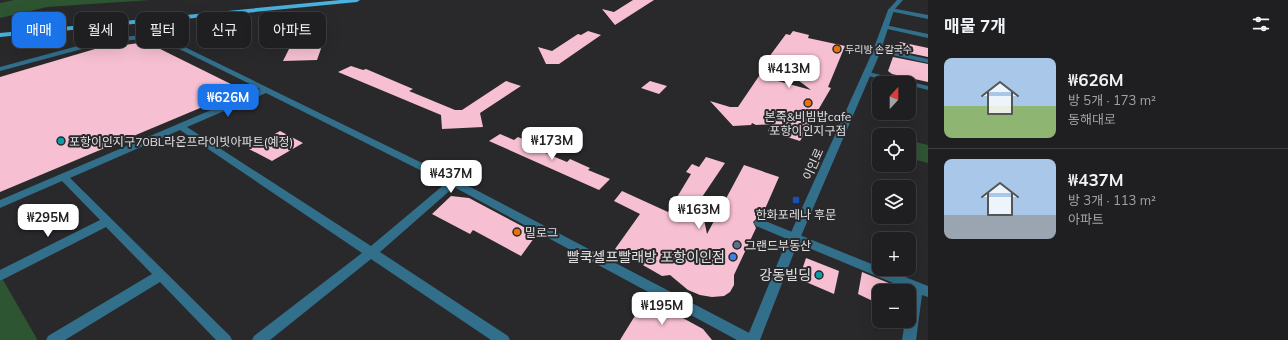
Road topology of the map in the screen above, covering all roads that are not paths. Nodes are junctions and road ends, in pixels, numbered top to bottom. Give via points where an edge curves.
1 (322, 0) edge
2 (357, 0) edge
3 (900, 0) edge
4 (891, 10) junction
5 (928, 17) edge
6 (885, 27) junction
7 (0, 30) edge
8 (0, 35) edge
9 (928, 36) edge
10 (877, 50) junction
11 (928, 61) edge
12 (0, 69) edge
13 (867, 73) junction
14 (879, 76) edge
15 (916, 85) edge
16 (928, 88) edge
17 (265, 90) junction
18 (182, 127) junction
19 (64, 177) junction
20 (454, 182) junction
21 (0, 204) edge
22 (108, 221) junction
23 (760, 223) dead end
24 (795, 237) junction
25 (372, 252) junction
26 (161, 275) junction
27 (0, 276) edge
28 (922, 290) edge
29 (53, 340) edge
30 (225, 340) edge
31 (259, 340) edge
32 (503, 340) edge
33 (751, 340) edge
34 (909, 340) edge

1 - 7 main road
2 - 8 main road
3 - 4 street, 이인로
4 - 5 street
4 - 6 street, 이인로
6 - 9 street
6 - 10 street, 이인로
10 - 11 street
10 - 13 street, 이인로
12 - 17 street via 85,46 120,39 158,36
13 - 14 street
13 - 24 street, 이인로
15 - 16 street
17 - 18 street
17 - 20 street
18 - 19 street
18 - 25 street
19 - 21 street
19 - 22 street
20 - 25 street
20 - 33 street
22 - 26 street
22 - 27 street
23 - 24 street
24 - 28 street
24 - 33 street, 이인로
25 - 31 street
25 - 32 street
26 - 29 street
26 - 30 street
28 - 34 street

